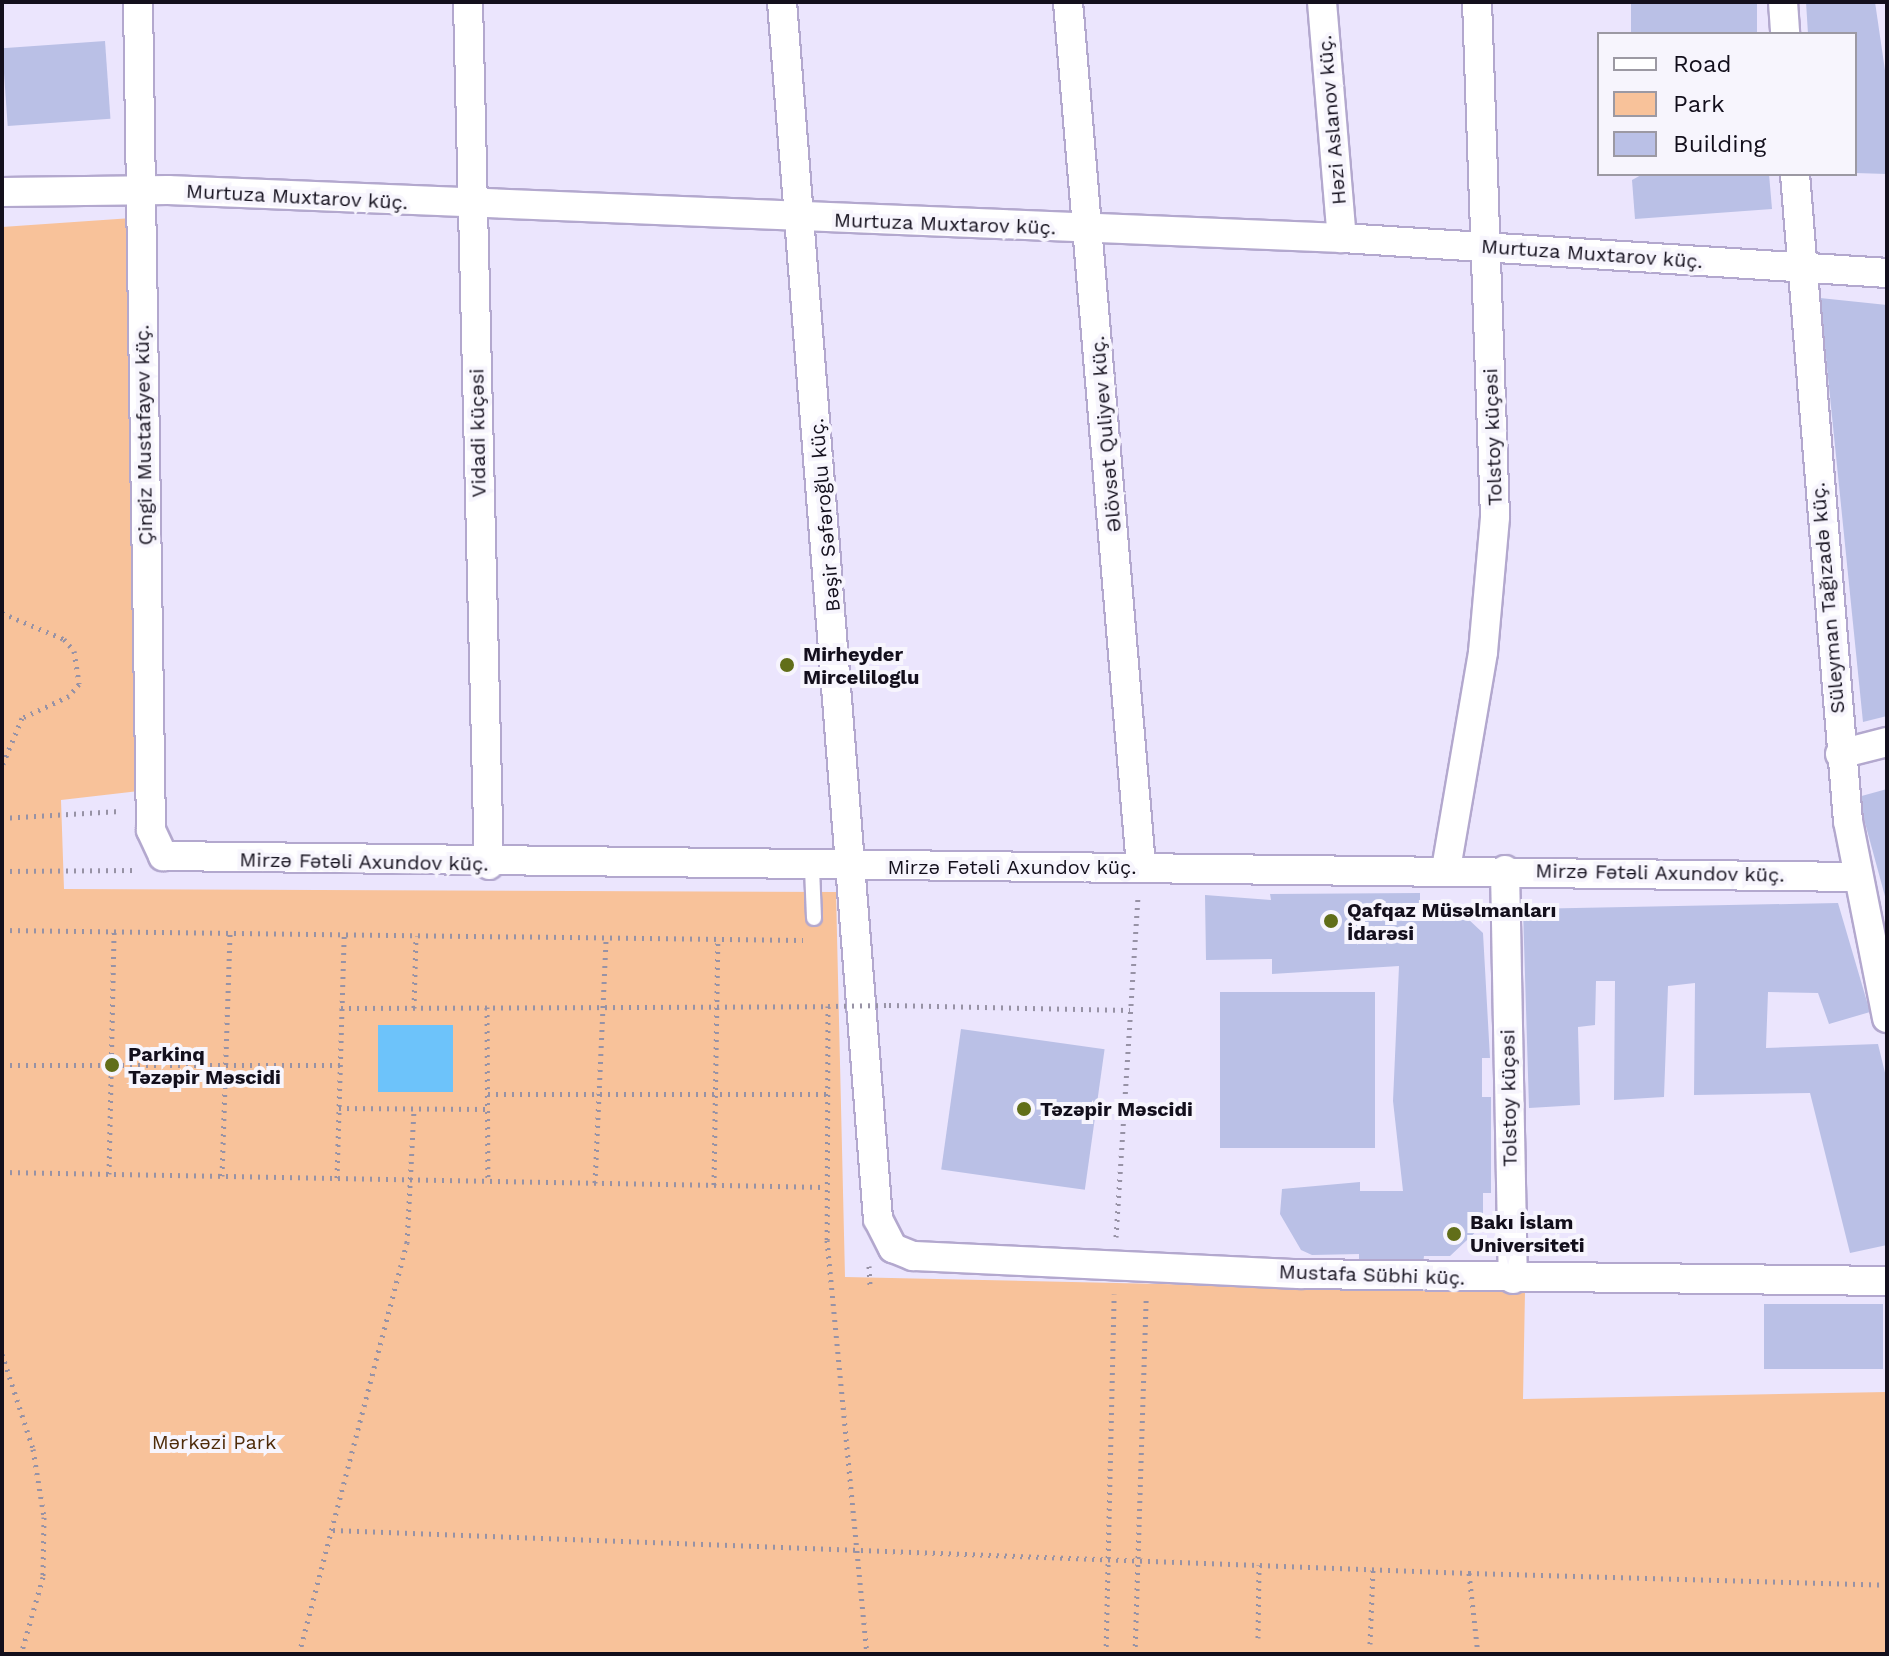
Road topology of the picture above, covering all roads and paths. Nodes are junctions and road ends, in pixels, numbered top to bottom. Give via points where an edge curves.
1 (138, 2) edge
2 (468, 2) edge
3 (782, 2) edge
4 (1068, 2) edge
5 (1322, 2) edge
6 (1477, 2) edge
7 (1783, 2) edge
8 (1785, 32) edge
9 (1795, 176) edge
10 (142, 190) junction
11 (2, 192) edge
12 (473, 207) junction
13 (799, 219) junction
14 (1089, 228) junction
15 (1342, 238) junction
16 (1488, 247) junction
17 (1801, 267) junction
18 (1887, 273) edge
19 (2, 613) edge
20 (1887, 742) edge
21 (1840, 754) junction
22 (2, 766) edge
23 (134, 810) dead end
24 (2, 818) edge
25 (169, 859) joint
26 (489, 865) junction
27 (1141, 866) junction
28 (812, 868) junction
29 (855, 869) junction
30 (1446, 869) junction
31 (137, 870) dead end
32 (1505, 870) junction
33 (2, 871) edge
34 (1855, 877) junction
35 (814, 918) dead end
36 (2, 930) edge
37 (114, 932) junction
38 (230, 933) junction
39 (344, 935) junction
40 (416, 936) junction
41 (606, 938) junction
42 (718, 939) junction
43 (807, 940) dead end
44 (715, 1006) junction
45 (828, 1006) junction
46 (487, 1007) junction
47 (603, 1007) junction
48 (341, 1008) junction
49 (414, 1008) junction
50 (1130, 1010) junction
51 (1887, 1018) edge
52 (2, 1065) edge
53 (112, 1065) junction
54 (225, 1065) junction
55 (341, 1065) junction
56 (488, 1094) junction
57 (599, 1094) junction
58 (715, 1094) junction
59 (826, 1094) junction
60 (339, 1108) junction
61 (414, 1108) junction
62 (488, 1109) junction
63 (2, 1172) edge
64 (109, 1174) junction
65 (222, 1176) junction
66 (337, 1178) junction
67 (411, 1179) junction
68 (488, 1181) junction
69 (595, 1183) junction
70 (714, 1185) junction
71 (825, 1187) junction
72 (878, 1219) joint
73 (1114, 1265) junction
74 (1147, 1266) junction
75 (1513, 1279) junction
76 (1887, 1281) edge
77 (2, 1354) edge
78 (333, 1530) junction
79 (857, 1549) junction
80 (1107, 1560) junction
81 (1138, 1561) junction
82 (1259, 1565) junction
83 (1373, 1569) junction
84 (1469, 1573) junction
85 (1887, 1585) edge
86 (1258, 1638) dead end
87 (1370, 1644) dead end
88 (21, 1654) edge
89 (299, 1654) edge
90 (867, 1654) edge
91 (1106, 1654) edge
92 (1135, 1654) edge
93 (1478, 1654) edge

1 - 10 street, Çingiz Mustafayev küç.
2 - 12 street, Vidadi küçəsi
3 - 13 street, Bəşir Səfəroğlu küç.
4 - 14 street, Əlövsət Quliyev küç.
5 - 15 street, Həzi Aslanov küç.
6 - 16 street, Tolstoy küçəsi
7 - 8 street
9 - 17 street, Süleyman Tağızadə küç.
10 - 11 street, Murtuza Muxtarov küç.
10 - 12 street, Murtuza Muxtarov küç.
10 - 25 street, Çingiz Mustafayev küç. via 151,830 155,851
12 - 13 street, Murtuza Muxtarov küç.
12 - 26 street, Vidadi küçəsi
13 - 14 street, Murtuza Muxtarov küç.
13 - 29 street, Bəşir Səfəroğlu küç.
14 - 15 street, Murtuza Muxtarov küç.
14 - 27 street, Əlövsət Quliyev küç.
15 - 16 street, Murtuza Muxtarov küç.
16 - 17 street, Murtuza Muxtarov küç.
16 - 30 street, Tolstoy küçəsi via 1495,517 1483,652
17 - 18 street, Murtuza Muxtarov küç.
17 - 21 street, Süleyman Tağızadə küç.
19 - 22 path via 64,639 74,651 79,684 69,696 22,718
20 - 21 street
21 - 34 street, Süleyman Tağızadə küç.
23 - 24 path
25 - 26 street, Mirzə Fətəli Axundov küç.
26 - 28 street, Mirzə Fətəli Axundov küç.
27 - 29 street, Mirzə Fətəli Axundov küç.
27 - 30 street, Mirzə Fətəli Axundov küç.
27 - 50 path
28 - 29 street, Mirzə Fətəli Axundov küç.
28 - 35 lane
29 - 72 street, Bəşir Səfəroğlu küç.
30 - 32 street, Mirzə Fətəli Axundov küç.
31 - 33 path
32 - 34 street, Mirzə Fətəli Axundov küç.
32 - 75 street, Tolstoy küçəsi
34 - 51 street, Süleyman Tağızadə küç.
36 - 37 path
37 - 38 path
37 - 53 path
38 - 39 path
38 - 54 path
39 - 40 path
39 - 48 path
40 - 41 path
40 - 49 path
41 - 42 path
41 - 47 path
42 - 43 path
42 - 44 path
44 - 45 path
44 - 47 path
44 - 58 path
45 - 50 path, bridge
45 - 59 path
46 - 47 path
46 - 49 path
46 - 56 path
47 - 57 path
48 - 49 path
48 - 55 path
50 - 73 path
52 - 53 path
53 - 54 path
53 - 64 path
54 - 55 path
54 - 65 path
55 - 60 path
56 - 57 path
56 - 62 path
57 - 58 path
57 - 69 path
58 - 59 path
58 - 70 path
59 - 71 path
60 - 61 path
60 - 66 path
61 - 62 path
61 - 67 path
62 - 68 path
63 - 64 path
64 - 65 path
65 - 66 path
66 - 67 path
67 - 68 path
67 - 78 path via 407,1243
68 - 69 path
69 - 70 path
70 - 71 path
71 - 79 path
72 - 73 street, Mustafa Sübhi küç. via 893,1248 913,1256
73 - 74 street, Mustafa Sübhi küç.
73 - 80 path
74 - 75 street, Mustafa Sübhi küç.
74 - 81 path
75 - 76 street, Mustafa Sübhi küç.
77 - 88 path via 33,1449 44,1517 43,1577
78 - 79 path
78 - 89 path
79 - 80 path
79 - 90 path
80 - 81 path
80 - 91 path
81 - 82 path
81 - 92 path
82 - 83 path
82 - 86 path
83 - 84 path
83 - 87 path
84 - 85 path
84 - 93 path

